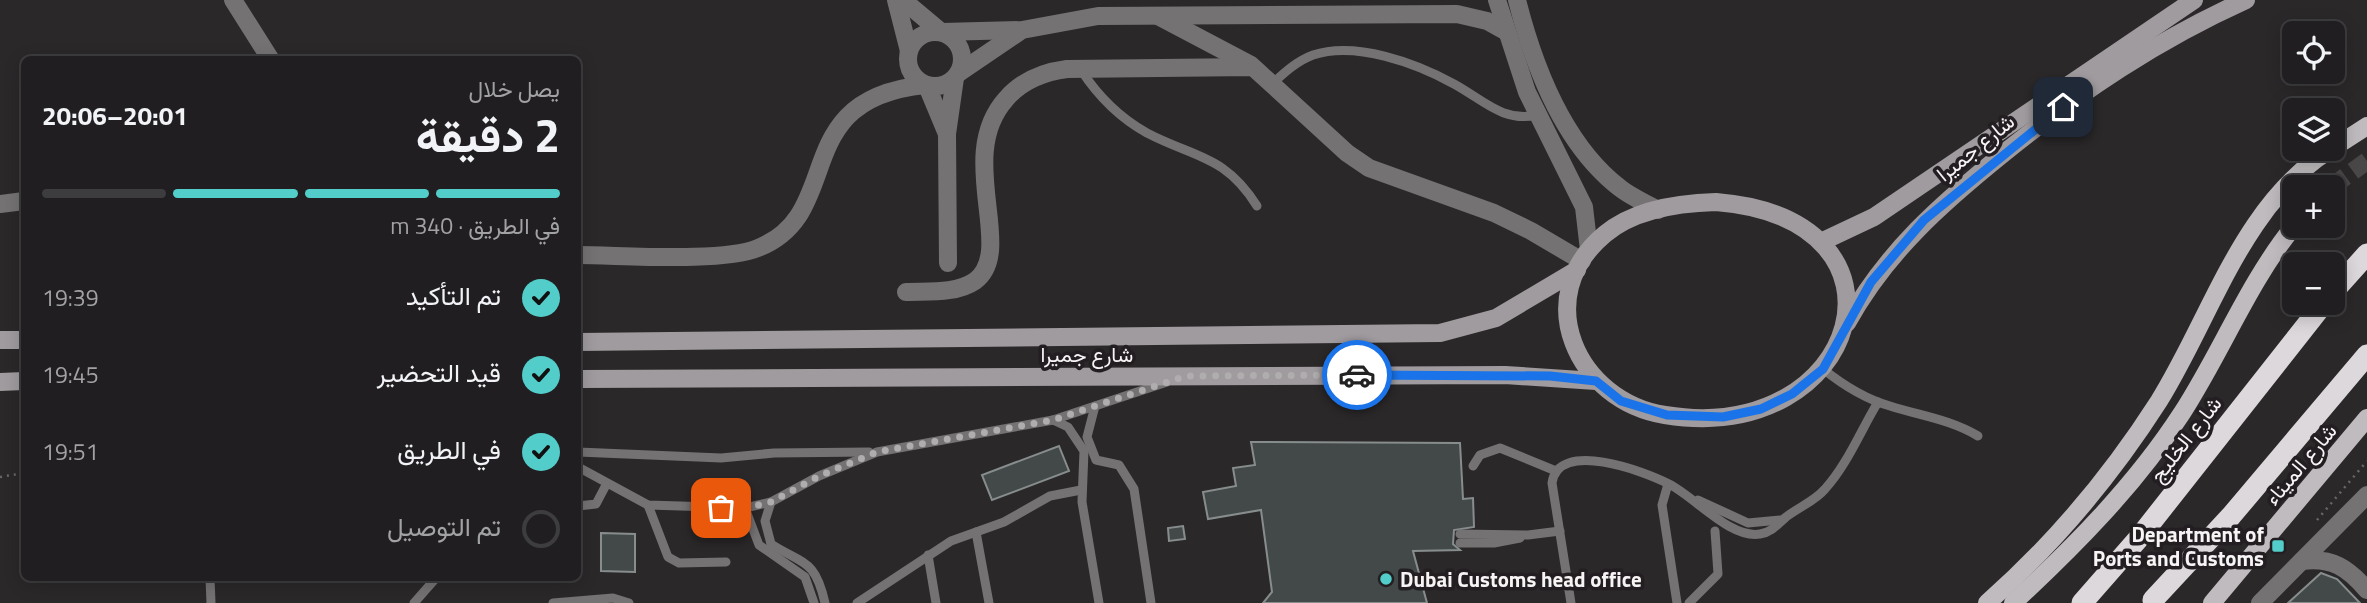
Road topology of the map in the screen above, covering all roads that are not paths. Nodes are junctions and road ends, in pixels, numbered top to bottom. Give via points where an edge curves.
1 (233, 0) edge
2 (896, 0) edge
3 (903, 0) edge
4 (1473, 0) edge
5 (1497, 0) edge
6 (1517, 0) edge
7 (2193, 0) edge
8 (2246, 0) edge
9 (1457, 14) junction
10 (1155, 15) junction
11 (1021, 30) junction
12 (1505, 31) junction
13 (941, 32) junction
14 (908, 52) junction
15 (268, 56) edge
16 (1254, 67) junction
17 (1080, 69) junction
18 (958, 75) junction
19 (1273, 83) junction
20 (926, 85) junction
21 (877, 94) junction
22 (1537, 115) junction
23 (2367, 126) edge
24 (947, 134) junction
25 (2345, 140) edge
26 (2315, 161) edge
27 (21, 201) edge
28 (0, 204) edge
29 (1257, 206) dead end
30 (1658, 209) junction
31 (2285, 238) edge
32 (1821, 242) junction
33 (2367, 254) edge
34 (581, 255) edge
35 (1582, 261) junction
36 (948, 263) dead end
37 (2345, 279) edge
38 (906, 292) dead end
39 (2314, 315) edge
40 (1843, 329) junction
41 (0, 340) edge
42 (21, 340) edge
43 (581, 342) edge
44 (2367, 355) edge
45 (1823, 369) junction
46 (1186, 376) junction
47 (581, 379) edge
48 (21, 381) edge
49 (1596, 381) junction
50 (0, 382) edge
51 (1878, 402) junction
52 (1095, 406) junction
53 (2367, 418) edge
54 (1053, 420) junction
55 (1978, 436) dead end
56 (581, 452) edge
57 (877, 452) junction
58 (1096, 460) junction
59 (1085, 463) junction
60 (1473, 466) dead end
61 (581, 469) edge
62 (1556, 471) junction
63 (1668, 484) junction
64 (606, 485) junction
65 (1081, 490) junction
66 (2367, 495) edge
67 (771, 502) junction
68 (648, 505) junction
69 (581, 506) edge
70 (745, 508) junction
71 (1560, 531) junction
72 (1715, 531) dead end
73 (976, 532) junction
74 (1460, 539) dead end
75 (928, 555) junction
76 (2302, 561) junction
77 (726, 562) dead end
78 (210, 581) edge
79 (433, 581) edge
80 (2367, 590) edge
81 (2151, 602) edge
82 (211, 603) edge
83 (414, 603) edge
84 (552, 603) edge
85 (629, 603) edge
86 (814, 603) edge
87 (825, 603) edge
88 (857, 603) edge
89 (936, 603) edge
90 (989, 603) edge
91 (1099, 603) edge
92 (1151, 603) edge
93 (1571, 603) edge
94 (1677, 603) edge
95 (1689, 603) edge
96 (1987, 603) edge
97 (2013, 603) edge
98 (2082, 603) edge
99 (2212, 603) edge
100 (2260, 603) edge

1 - 15 street
2 - 14 street
3 - 13 street
4 - 9 street
5 - 12 street
6 - 30 street via 1536,61 1575,137 1593,163 1621,189
7 - 32 street, شارع جميرا via 1874,217
8 - 40 street, شارع جميرا via 2185,28 2113,70 1944,201 1888,260
9 - 10 street
9 - 12 street
10 - 11 street via 1071,19
10 - 16 street
11 - 13 street
11 - 18 street
12 - 22 street
13 - 14 street via 921,35
13 - 18 street via 954,39 961,51
14 - 20 street via 909,69
14 - 21 street
16 - 17 street
16 - 19 street
17 - 29 lane via 1121,116 1210,159 1241,184
17 - 38 street via 1054,70 1030,79 1009,95 994,115 983,152 992,246 984,271 964,287
18 - 20 street via 942,86
18 - 24 street
19 - 22 lane via 1313,55 1350,52 1431,73 1509,116
19 - 35 street via 1369,168 1513,221
20 - 21 street
20 - 24 street
21 - 34 street via 852,112 832,135 800,214 771,242 734,255
22 - 35 street via 1584,207
23 - 25 main road
24 - 36 street
26 - 96 main road via 2295,177 2255,226 2180,366 2115,465 2065,526
27 - 28 street
30 - 32 street via 1696,203 1754,207 1787,217
30 - 35 street via 1616,226
31 - 97 main road via 2258,275 2206,374 2152,453 2072,547
32 - 40 street via 1836,264 1844,289
33 - 37 highway
35 - 43 street, شارع جميرا via 1496,318 1440,333
35 - 49 street via 1569,296 1569,328 1581,362
39 - 98 highway, شارع الخليج
40 - 45 street
41 - 42 street
44 - 81 highway
45 - 49 street via 1777,402 1709,418 1636,408
45 - 51 lane
46 - 47 street, شارع جميرا
46 - 49 street, شارع جميرا via 1528,375
46 - 52 lane
48 - 50 street
51 - 55 lane via 1942,418
51 - 63 lane via 1828,486 1770,531 1745,533
52 - 54 lane
52 - 58 lane via 1087,437
53 - 99 main road, شارع الميناء
54 - 57 lane
54 - 59 lane via 1078,439
56 - 57 lane via 721,458
57 - 67 lane
58 - 59 lane
58 - 92 lane via 1119,466 1134,489
59 - 65 lane
60 - 62 lane via 1480,454 1500,448
61 - 64 lane
62 - 63 lane via 1566,462 1586,461 1637,471
62 - 71 lane via 1552,483
63 - 94 lane via 1661,505
64 - 68 lane
64 - 69 lane via 596,503
65 - 73 lane via 1050,496
65 - 91 lane
66 - 76 street
67 - 70 lane
67 - 87 lane via 765,521 771,544 814,570
68 - 70 lane
68 - 77 lane via 668,557 679,563
70 - 86 lane via 759,545 805,577
71 - 74 lane
71 - 93 lane
72 - 95 lane via 1718,574
73 - 75 lane
73 - 90 lane
75 - 88 lane
75 - 89 lane
76 - 80 street via 2337,563
76 - 100 street
78 - 82 lane
79 - 83 lane
84 - 85 lane via 612,598

